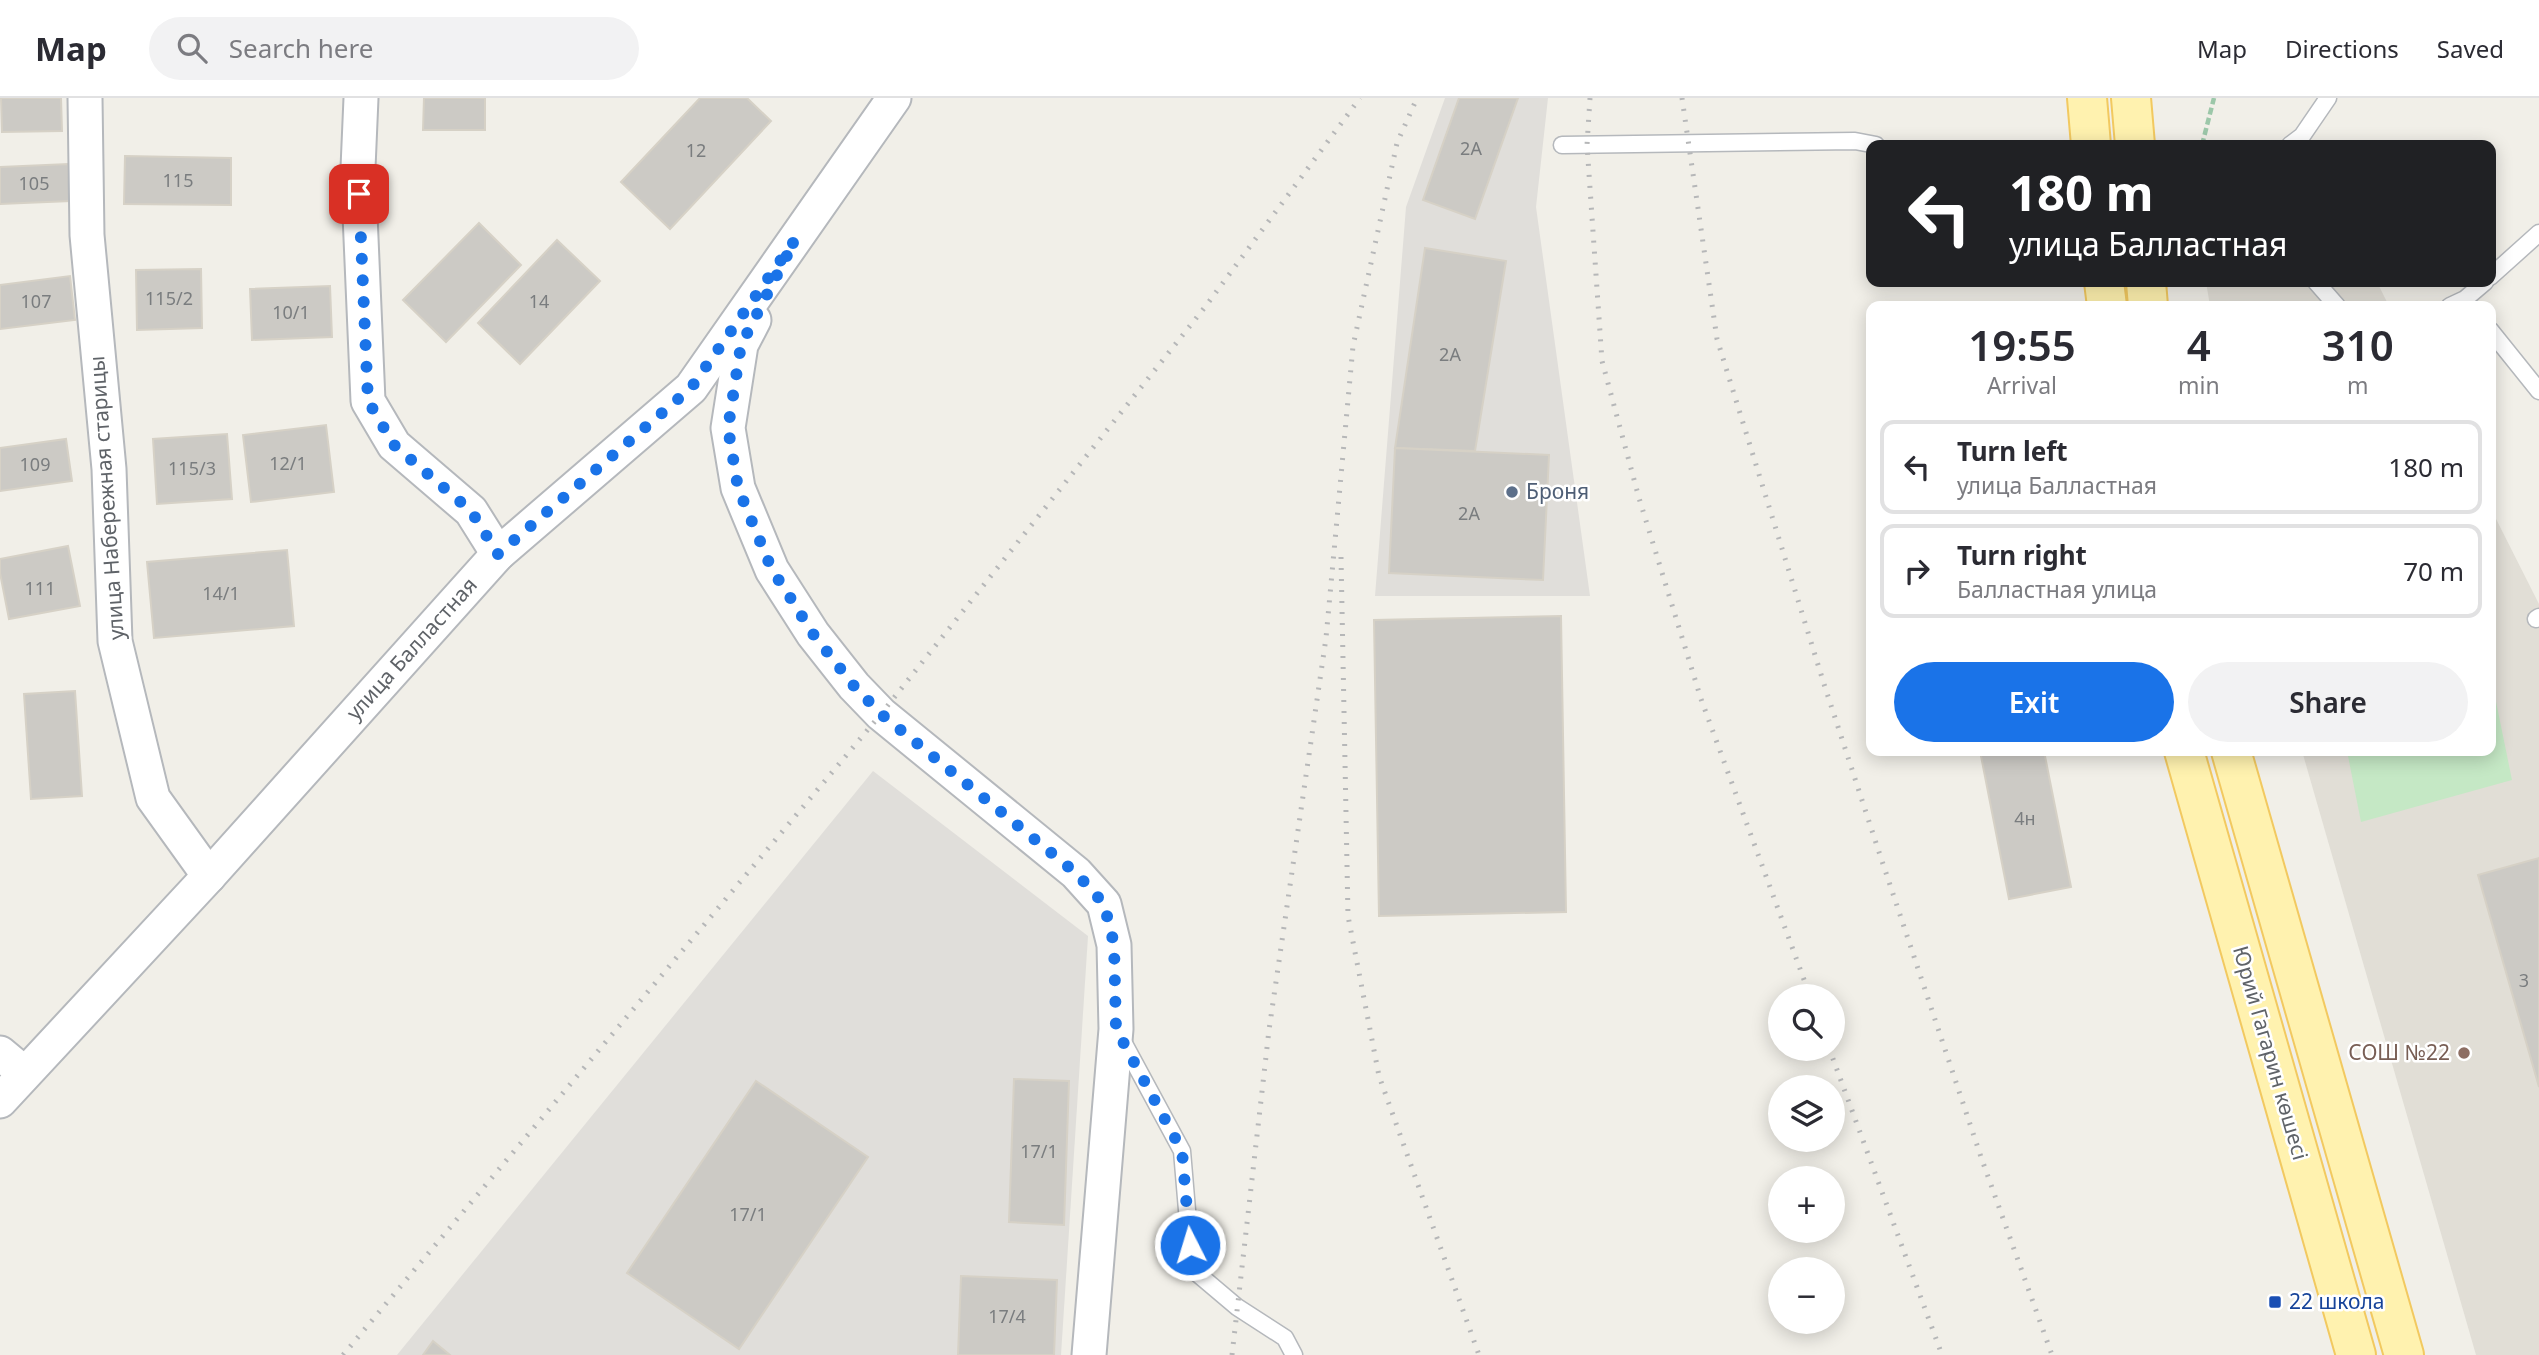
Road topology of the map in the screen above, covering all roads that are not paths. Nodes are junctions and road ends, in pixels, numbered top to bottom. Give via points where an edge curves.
1 (85, 98) edge
2 (361, 98) edge
3 (894, 98) edge
4 (2087, 98) edge
5 (2131, 98) edge
6 (2328, 98) edge
7 (2091, 140) edge
8 (2134, 140) edge
9 (2297, 140) edge
10 (1866, 143) edge
11 (1562, 145) dead end
12 (2539, 233) edge
13 (795, 240) junction
14 (2496, 272) edge
15 (2320, 287) edge
16 (2480, 287) edge
17 (2333, 301) edge
18 (2465, 301) edge
19 (2496, 337) edge
20 (2539, 391) edge
21 (498, 554) junction
22 (2185, 756) edge
23 (2232, 756) edge
24 (209, 876) junction
25 (1116, 1029) junction
26 (12, 1063) edge
27 (0, 1101) edge
28 (1089, 1355) edge
29 (1294, 1355) edge
30 (2356, 1355) edge
31 (2404, 1355) edge

1 - 24 street, улица Набережная старицы via 87,234 109,469 115,641 153,798
2 - 21 street via 358,168 368,401 394,445 471,511
3 - 13 street, улица Балластная
4 - 7 main road
5 - 8 main road
6 - 9 lane
10 - 11 lane
12 - 14 lane
13 - 21 street, улица Балластная via 691,388
13 - 25 street via 741,345 728,428 738,488 772,570 854,686 881,714 1076,873 1104,904 1114,944
15 - 17 lane
16 - 18 lane
19 - 20 lane
21 - 24 street, улица Балластная
22 - 30 main road, Юрий Гагарин көшесі
23 - 31 main road
24 - 26 street, улица Балластная
25 - 28 street
25 - 29 lane via 1182,1151 1192,1269 1237,1307 1285,1338
26 - 27 street, улица Балластная

